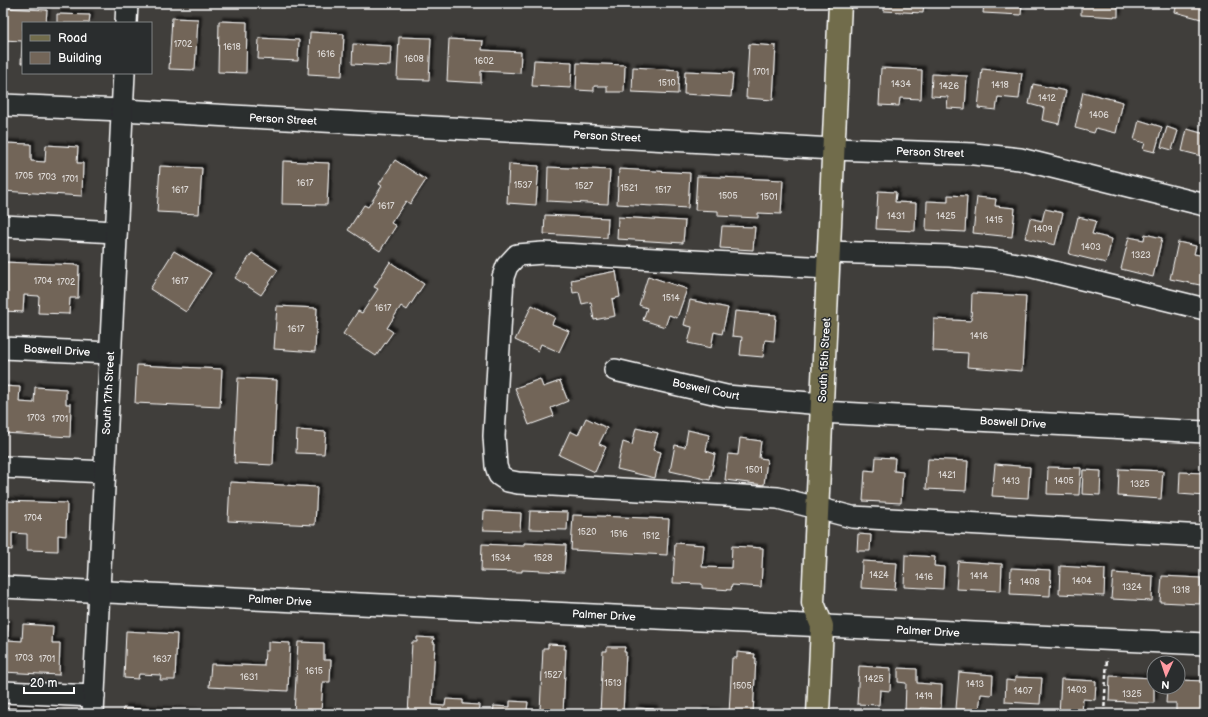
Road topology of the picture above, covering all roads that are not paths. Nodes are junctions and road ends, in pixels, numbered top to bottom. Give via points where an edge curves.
1 (127, 3) edge
2 (840, 3) edge
3 (126, 22) edge
4 (124, 74) edge
5 (3, 105) edge
6 (122, 110) junction
7 (833, 149) junction
8 (1205, 206) edge
9 (3, 226) edge
10 (116, 232) junction
11 (828, 260) junction
12 (1205, 309) edge
13 (3, 348) edge
14 (110, 353) junction
15 (615, 370) dead end
16 (822, 408) junction
17 (1205, 432) edge
18 (3, 467) edge
19 (104, 472) junction
20 (817, 508) junction
21 (1205, 536) edge
22 (3, 587) edge
23 (99, 591) junction
24 (822, 626) junction
25 (1205, 644) edge
26 (3, 692) edge
27 (93, 705) edge
28 (818, 714) edge

1 - 3 street
2 - 7 main road, South 15th Street
4 - 6 street, South 17th Street
5 - 6 street, Person Street
6 - 7 street, Person Street
6 - 10 street, South 17th Street
7 - 8 street, Person Street via 974,154 1020,159
7 - 11 main road, South 15th Street
9 - 10 street
10 - 14 street, South 17th Street
11 - 12 street via 950,256 993,260 1030,266
11 - 16 main road, South 15th Street
11 - 20 street via 543,253 517,255 507,266 503,277 494,436 496,466 508,481 778,498
13 - 14 street, Boswell Drive
14 - 19 street, South 17th Street
15 - 16 street, Boswell Court via 726,396
16 - 17 street, Boswell Drive
16 - 20 main road, South 15th Street
18 - 19 street
19 - 23 street, South 17th Street
20 - 21 street via 852,517
20 - 24 main road, South 15th Street via 813,603
22 - 23 street, Palmer Drive
23 - 24 street, Palmer Drive
23 - 27 street, South 17th Street
24 - 25 street, Palmer Drive
24 - 28 main road, South 15th Street
26 - 27 street

